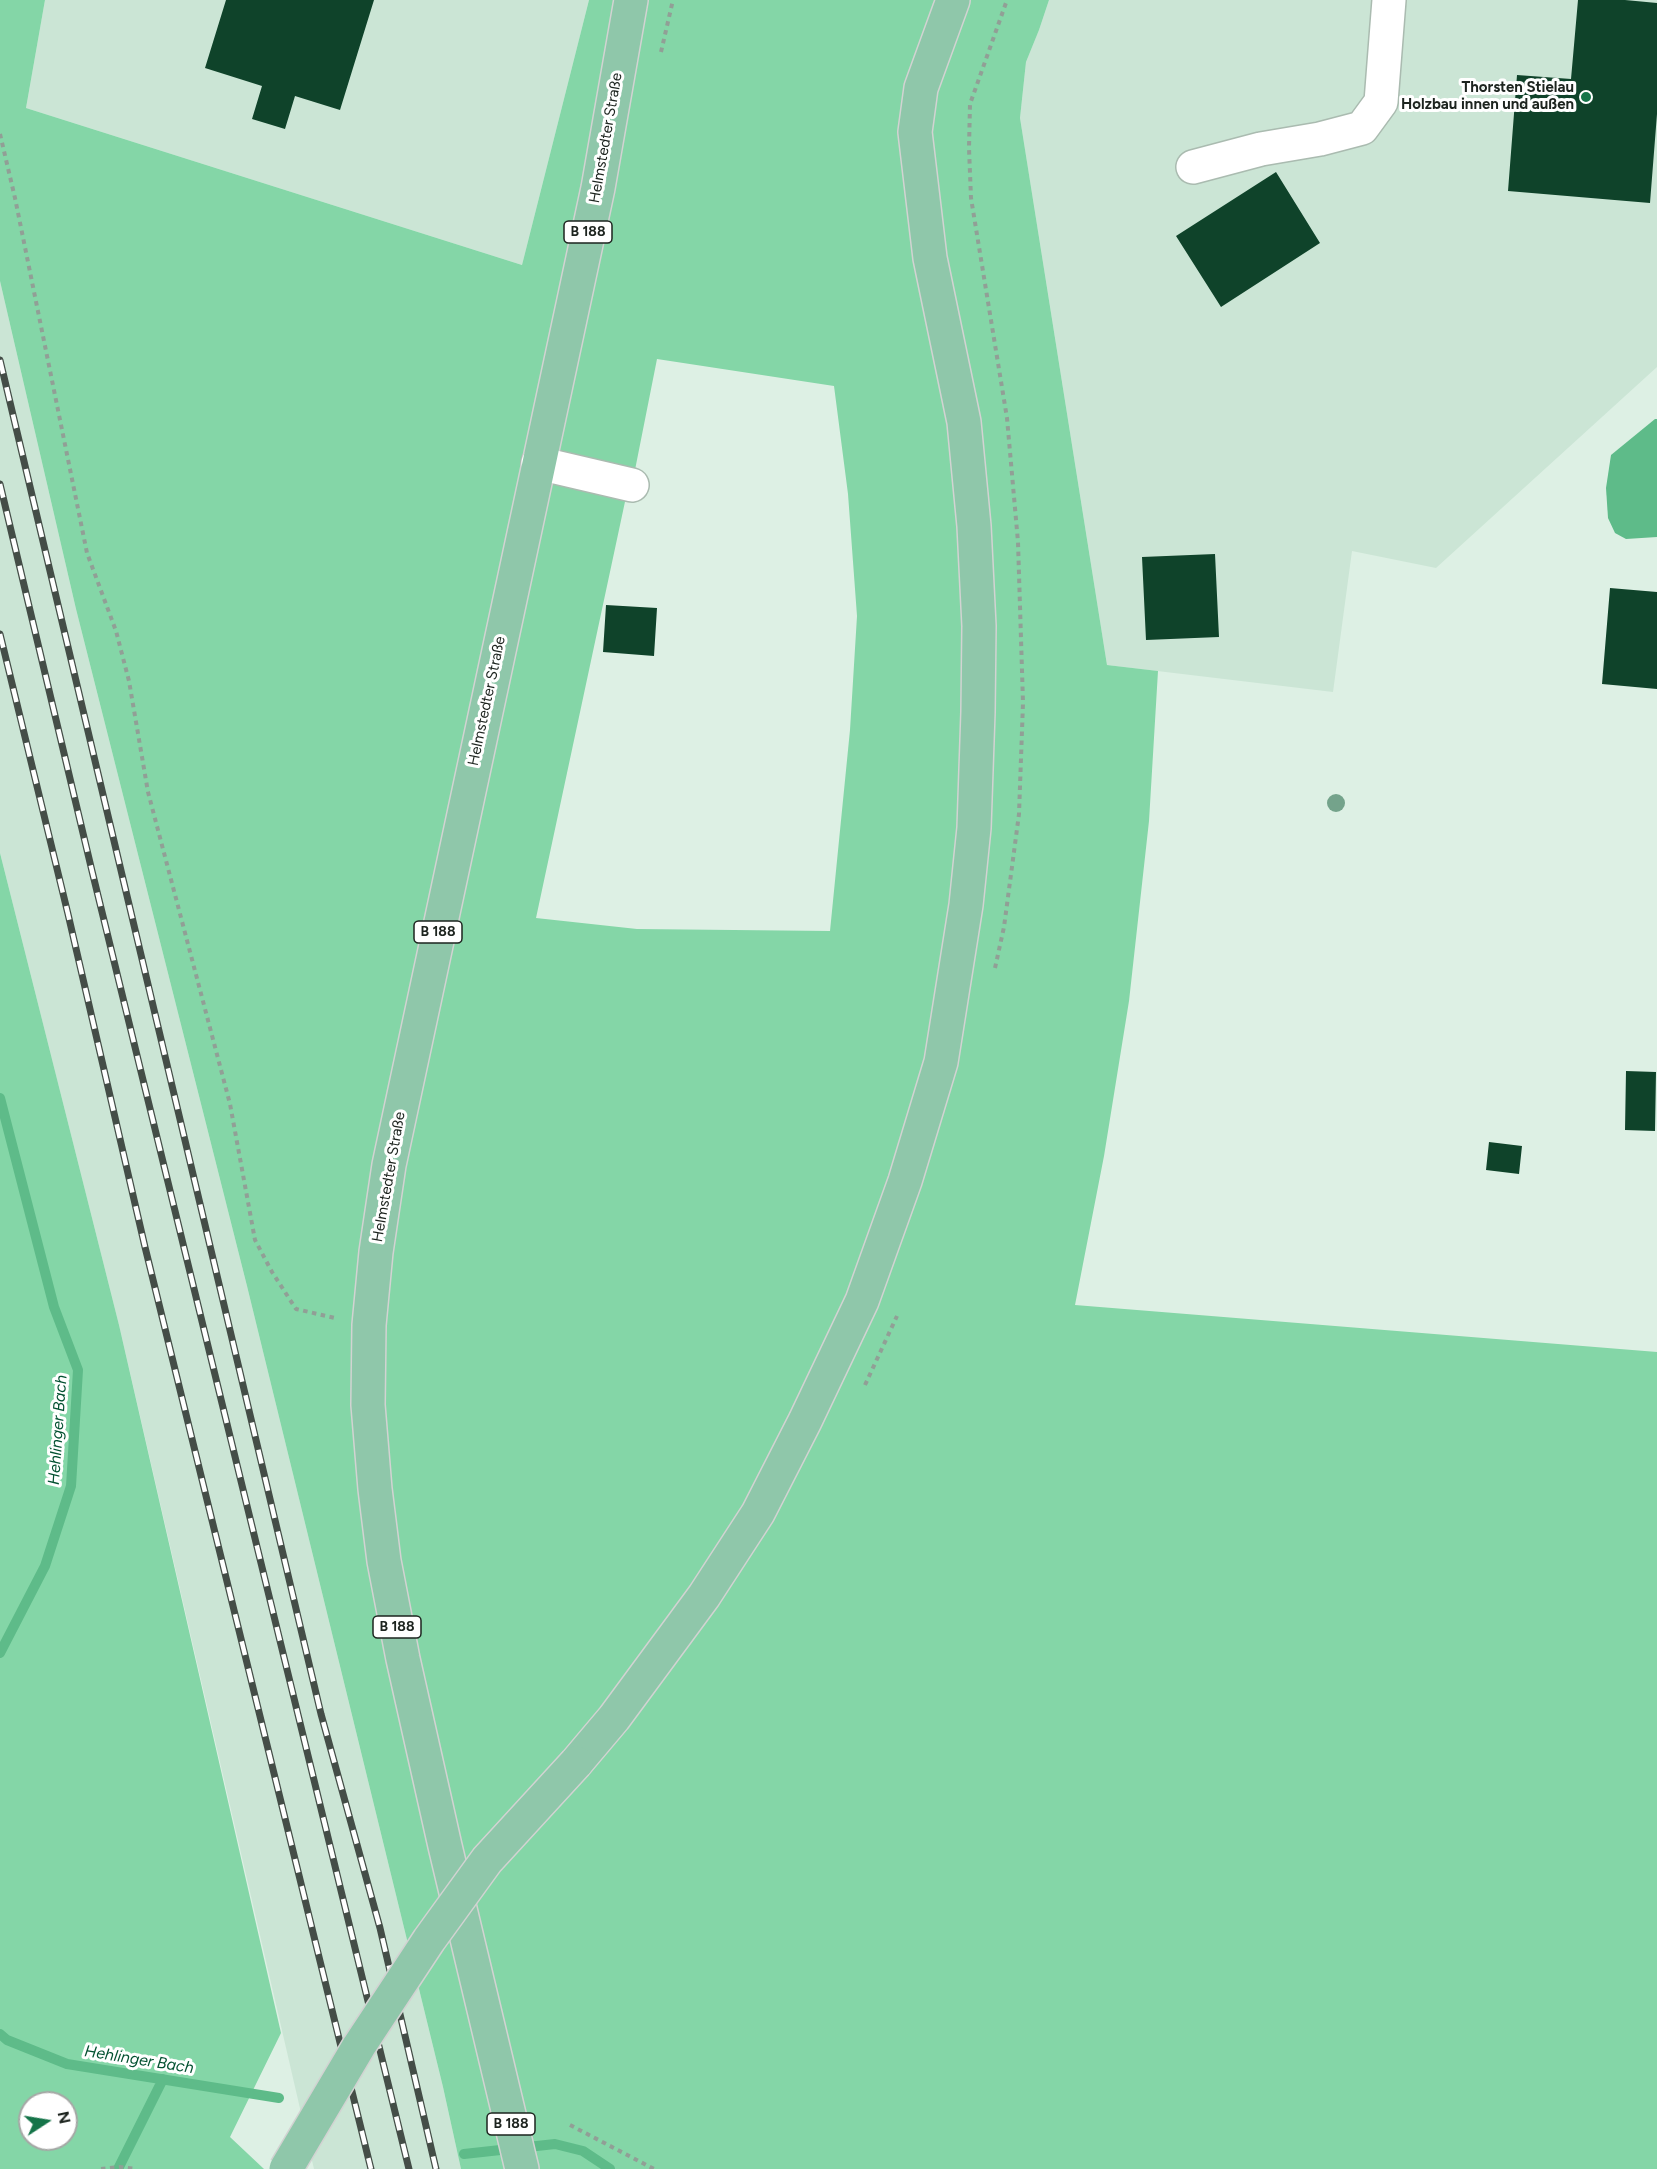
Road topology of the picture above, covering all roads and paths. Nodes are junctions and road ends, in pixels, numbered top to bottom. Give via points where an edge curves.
1 (631, 0) edge
2 (953, 0) edge
3 (1007, 0) edge
4 (1389, 0) edge
5 (0, 134) edge
6 (1193, 167) dead end
7 (538, 463) junction
8 (632, 485) dead end
9 (994, 971) dead end
10 (898, 1315) dead end
11 (369, 1325) junction
12 (864, 1387) dead end
13 (570, 2125) dead end
14 (101, 2169) edge
15 (136, 2169) edge
16 (286, 2169) edge
17 (522, 2169) edge
18 (654, 2169) edge

1 - 7 main road, Helmstedter Straße / B 188 via 598,188
2 - 16 main road, bridge via 921,88 915,132 930,258 964,422 974,526 979,626 974,828 966,905 940,1062 905,1181 862,1301 758,1513 704,1596 614,1718 487,1860 429,1940 359,2046
3 - 9 path via 970,104 969,148 973,208 1007,418 1018,542 1022,657 1018,814 1004,927
4 - 6 lane via 1381,102 1362,128
5 - 11 path via 87,553 116,631 129,681 148,792 230,1104 255,1240 296,1309
7 - 8 lane
7 - 11 main road, Helmstedter Straße / B 188 via 389,1165
10 - 12 path
11 - 17 main road, Helmstedter Straße / B 188 via 369,1405 384,1561 403,1659
13 - 18 path
14 - 15 path

